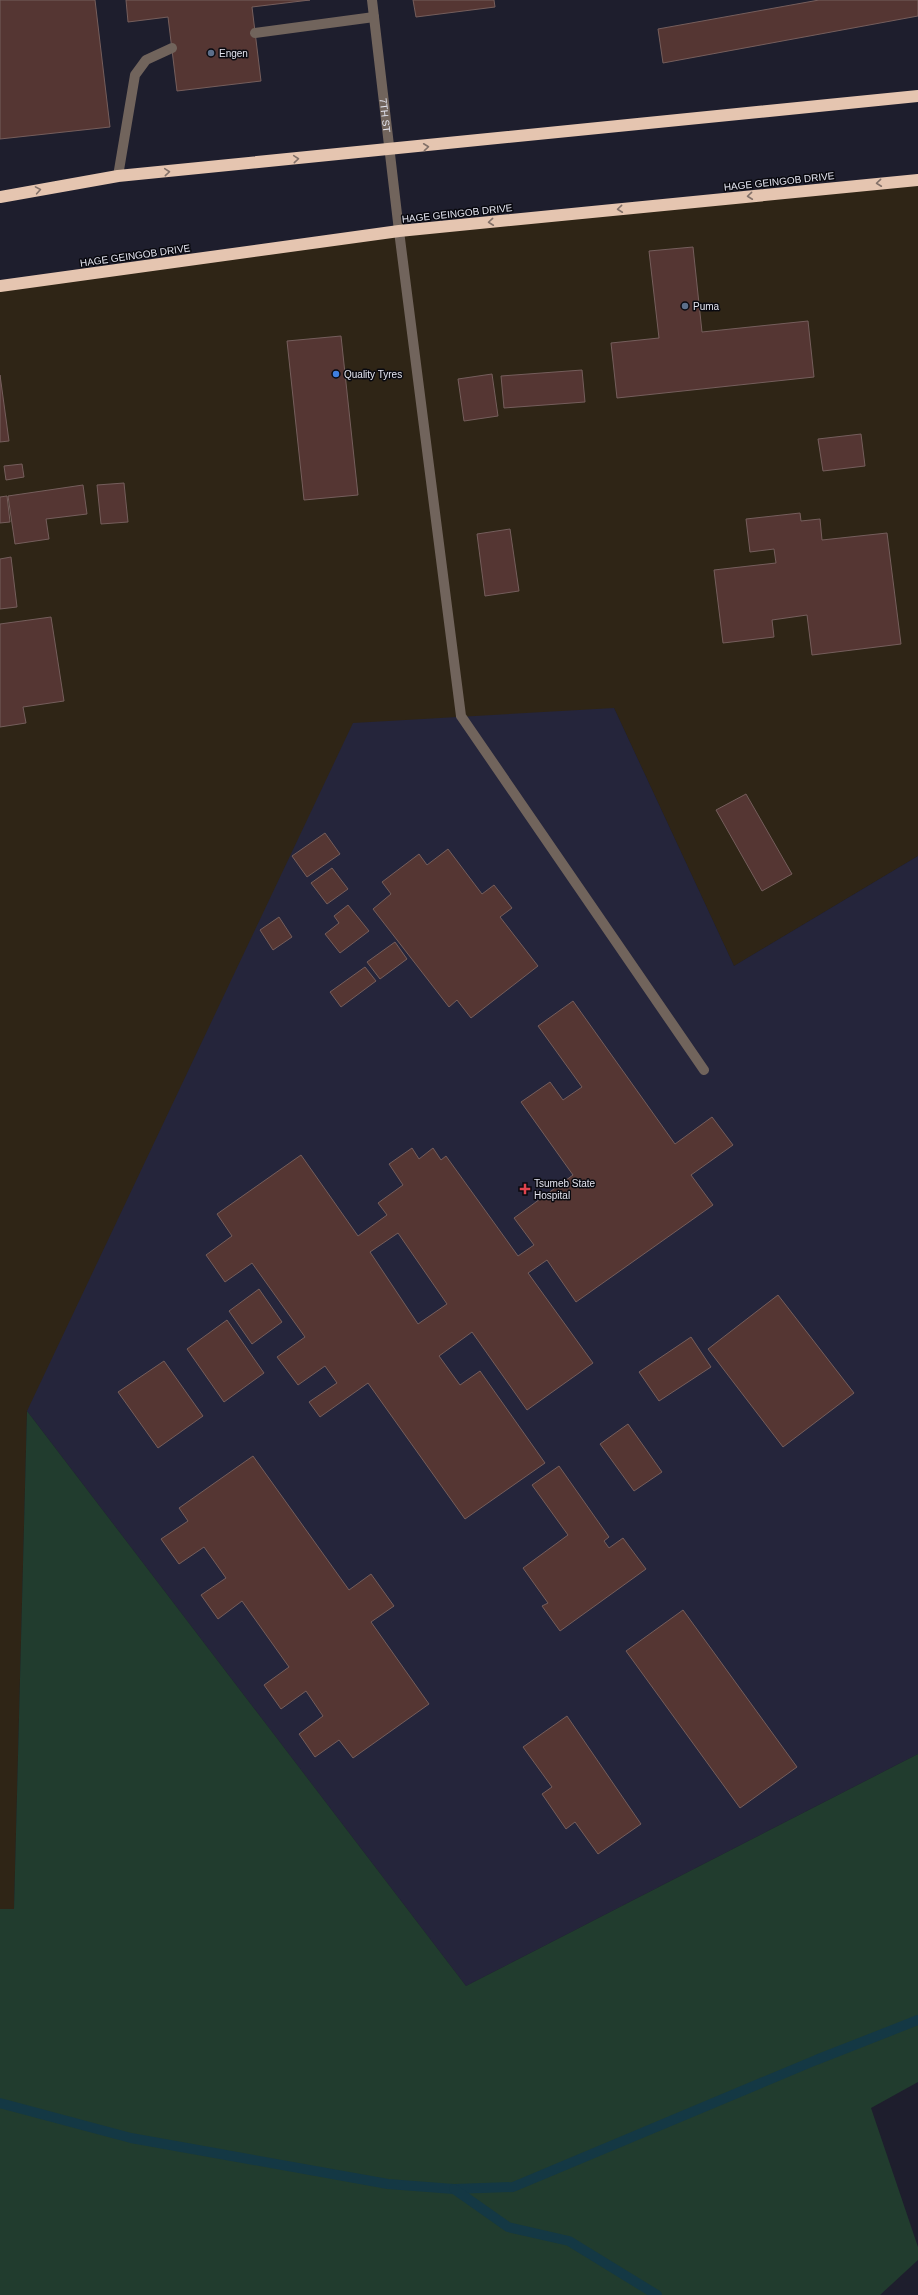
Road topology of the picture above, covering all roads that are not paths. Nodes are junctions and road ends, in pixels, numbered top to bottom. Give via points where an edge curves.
1 (372, 0) edge
2 (374, 17) junction
3 (255, 33) dead end
4 (172, 48) dead end
5 (918, 96) edge
6 (389, 150) junction
7 (118, 176) junction
8 (918, 180) edge
9 (0, 196) edge
10 (399, 231) junction
11 (0, 286) edge
12 (704, 1070) dead end

1 - 2 street, 7TH ST
2 - 3 street
2 - 6 street, 7TH ST
4 - 7 street via 146,60 135,75
6 -> 5 highway
7 -> 6 highway
6 - 10 street, 7TH ST
9 -> 7 highway
8 -> 10 highway, HAGE GEINGOB DRIVE
10 - 11 highway, HAGE GEINGOB DRIVE
10 - 12 street, 7TH ST via 461,716

